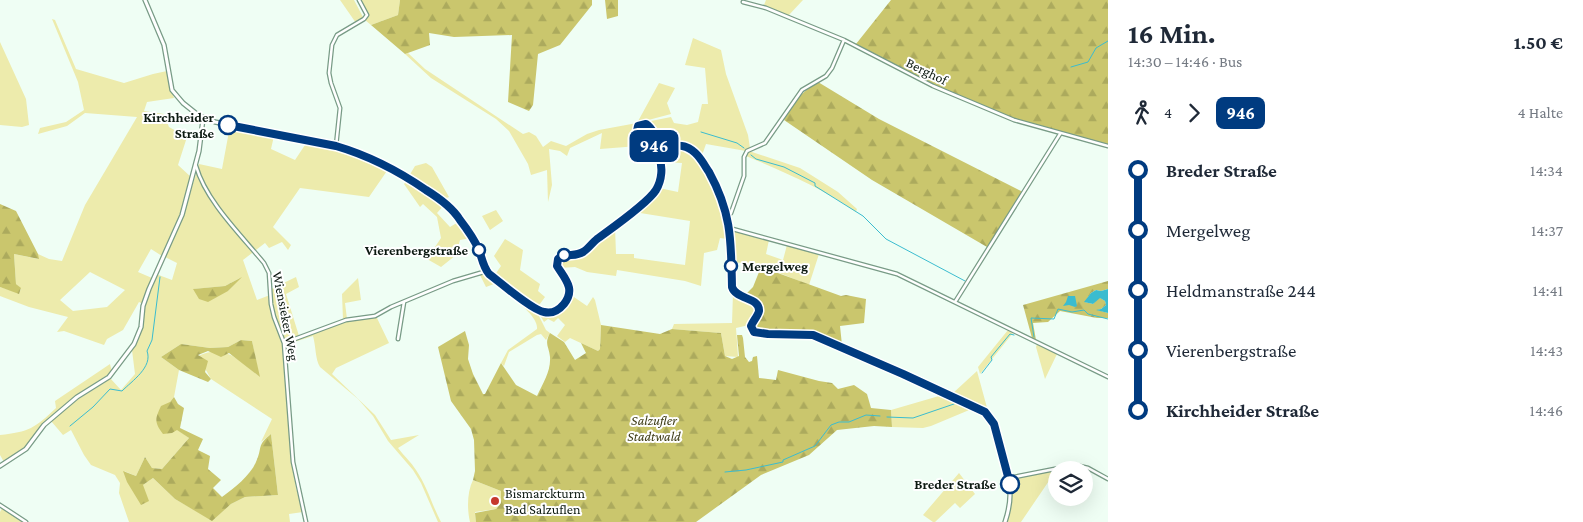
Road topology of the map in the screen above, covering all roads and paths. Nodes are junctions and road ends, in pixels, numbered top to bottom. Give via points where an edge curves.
1 (145, 0) edge
2 (359, 0) edge
3 (743, 2) dead end
4 (844, 40) junction
5 (204, 119) junction
6 (1060, 134) junction
7 (336, 146) junction
8 (1108, 146) edge
9 (196, 165) junction
10 (728, 216) junction
11 (730, 228) junction
12 (487, 271) junction
13 (404, 302) junction
14 (955, 302) junction
15 (398, 339) dead end
16 (284, 343) junction
17 (1108, 377) edge
18 (0, 466) edge
19 (1009, 478) junction
20 (1108, 479) edge
21 (0, 505) edge
22 (26, 522) edge
23 (306, 522) edge
24 (1005, 522) edge

1 - 5 main road via 164,45 172,90 182,103
2 - 7 street via 367,15 337,36 332,45 329,73 340,108
3 - 4 street, Berghof
4 - 6 street, Berghof via 932,86 1014,120
4 - 10 street via 826,76 802,90 766,143 746,151 744,176
5 - 7 main road
5 - 9 main road
6 - 8 street, Berghof
6 - 14 street
7 - 12 main road via 390,166 452,209 478,248
9 - 16 street, Wiensieker Weg via 204,188 266,267 271,304
9 - 18 main road via 182,215 145,298 137,341 109,377 77,397 44,425 26,449
10 - 11 main road
10 - 12 main road via 719,191 696,153 686,147 664,144 650,126 642,124 637,131 654,145 659,156 662,172 658,185 646,201 584,252 558,259 557,266 570,288 568,298 559,309 550,312 535,309
11 - 14 street via 898,274
11 - 19 main road via 733,292 758,305 758,313 751,326 754,332 813,335 985,412 994,424
12 - 13 street via 452,281
13 - 15 street
13 - 16 street via 375,316 346,320
14 - 17 street
16 - 23 street, Wiensieker Weg via 293,462
19 - 20 street via 1075,465
19 - 24 main road via 1010,496
21 - 22 street

